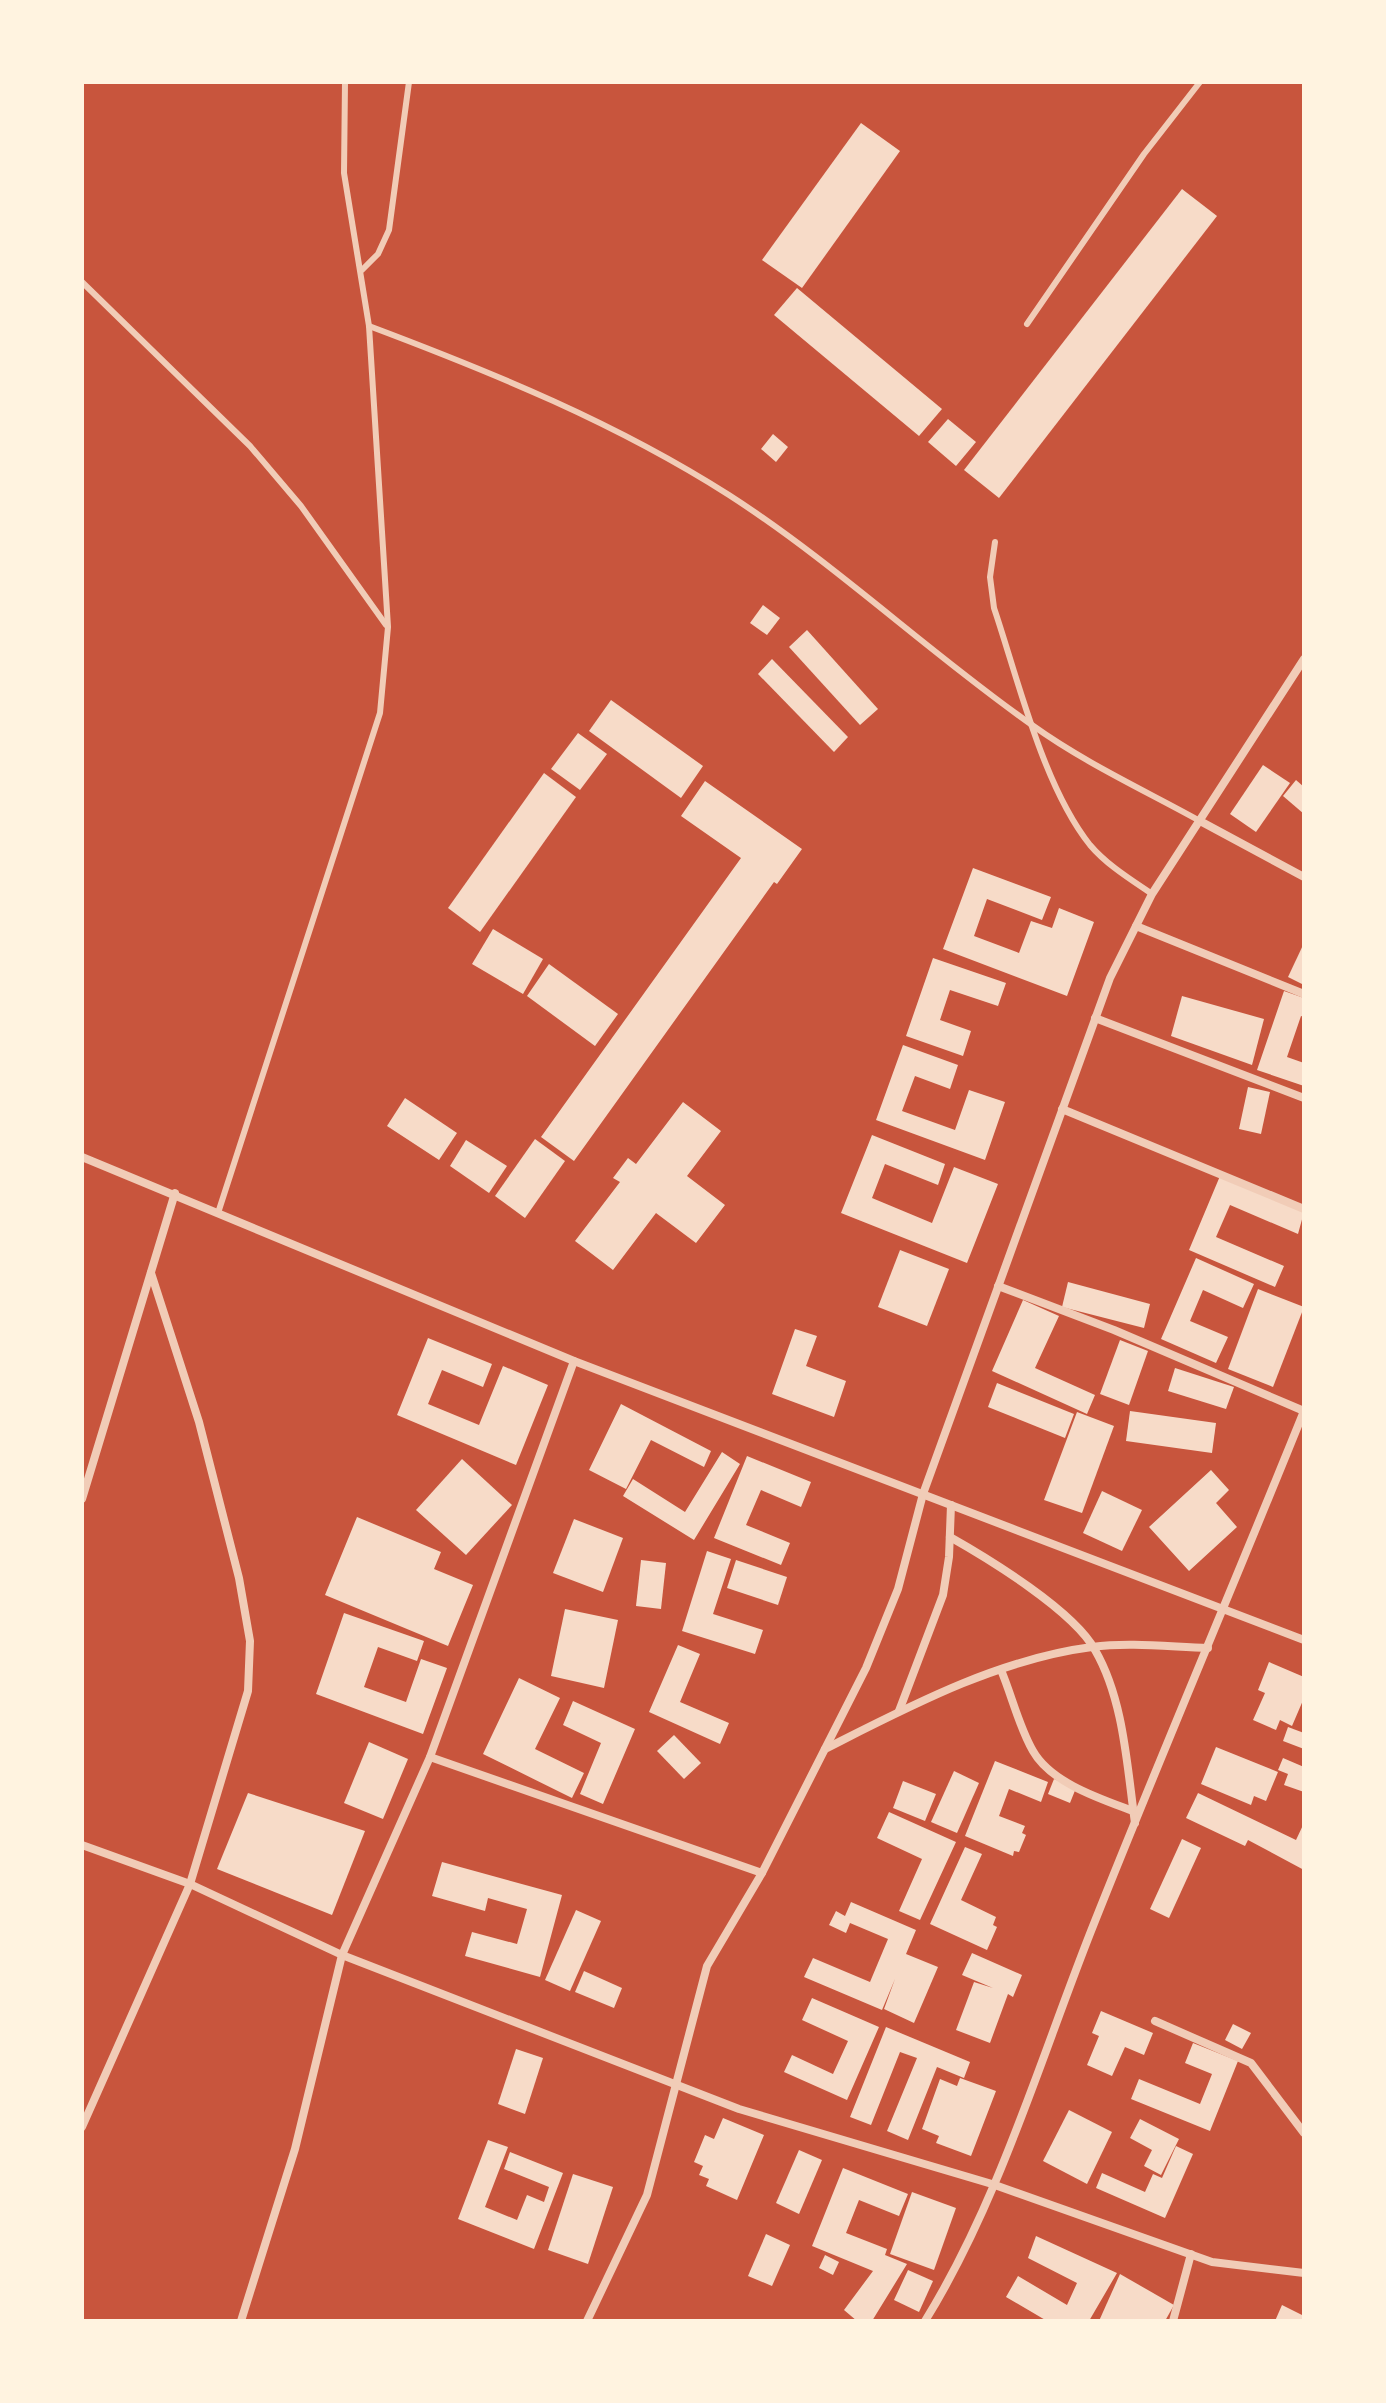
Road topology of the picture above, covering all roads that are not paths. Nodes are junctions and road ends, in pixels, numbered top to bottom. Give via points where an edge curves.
1 (345, 82) edge
2 (409, 82) edge
3 (1200, 82) edge
4 (362, 270) junction
5 (82, 282) edge
6 (1027, 324) dead end
7 (369, 326) junction
8 (995, 542) dead end
9 (388, 627) junction
10 (1304, 659) edge
11 (1034, 727) junction
12 (1200, 821) junction
13 (1304, 877) edge
14 (1152, 894) junction
15 (1136, 926) junction
16 (1304, 994) edge
17 (1095, 1018) junction
18 (1304, 1098) edge
19 (1062, 1109) junction
20 (82, 1157) edge
21 (175, 1193) junction
22 (1304, 1209) edge
23 (218, 1213) junction
24 (151, 1273) junction
25 (998, 1286) junction
26 (574, 1361) junction
27 (1304, 1411) edge
28 (923, 1494) junction
29 (82, 1499) edge
30 (951, 1505) junction
31 (950, 1537) junction
32 (1224, 1609) junction
33 (1304, 1640) edge
34 (1094, 1646) junction
35 (1208, 1648) junction
36 (1001, 1670) junction
37 (899, 1712) junction
38 (825, 1749) junction
39 (430, 1757) junction
40 (1133, 1811) junction
41 (1135, 1824) junction
42 (82, 1845) edge
43 (762, 1873) junction
44 (190, 1884) junction
45 (342, 1955) junction
46 (1155, 2021) dead end
47 (676, 2082) junction
48 (82, 2127) edge
49 (1304, 2133) edge
50 (992, 2184) junction
51 (1191, 2254) junction
52 (1304, 2273) edge
53 (241, 2321) edge
54 (587, 2321) edge
55 (925, 2321) edge
56 (1173, 2321) edge

1 - 4 lane via 344,173
2 - 4 lane via 389,230 378,254
3 - 6 lane
4 - 7 lane
5 - 9 lane via 250,446 301,506
7 - 9 lane
7 - 11 lane via 478,367 637,439 805,546
8 - 11 lane via 990,577 994,608
9 - 23 lane via 380,713
10 - 12 street
11 - 12 lane
11 - 14 lane via 1060,795 1090,844 1112,867
12 - 13 street
12 - 14 street
14 - 15 street
15 - 16 street
15 - 17 street
17 - 18 street
17 - 19 street
19 - 22 street
19 - 25 street
20 - 21 street
21 - 23 street
21 - 24 street
23 - 26 street
24 - 29 street
24 - 44 street via 219,1492 250,1641 248,1691
25 - 27 street
25 - 28 street
26 - 28 street
26 - 39 street
27 - 32 street
28 - 30 street
28 - 38 street via 898,1589
30 - 31 street
30 - 32 street
31 - 34 street via 1005,1568
31 - 37 street via 943,1595
32 - 33 street
32 - 35 street
34 - 35 street
34 - 36 street
34 - 40 street via 1109,1680
35 - 41 street
36 - 37 street
36 - 40 street via 1034,1753 1045,1765 1101,1800
37 - 38 street
38 - 43 street
39 - 43 street
39 - 45 street
40 - 41 street
41 - 50 street
42 - 44 street
43 - 47 street via 707,1966
44 - 45 street
44 - 48 street
45 - 47 street via 611,2062
45 - 53 street via 295,2149
46 - 49 street via 1251,2063
47 - 50 street via 739,2109
47 - 54 street via 647,2195
50 - 51 street
50 - 55 street via 953,2276
51 - 52 street via 1212,2262
51 - 56 street

